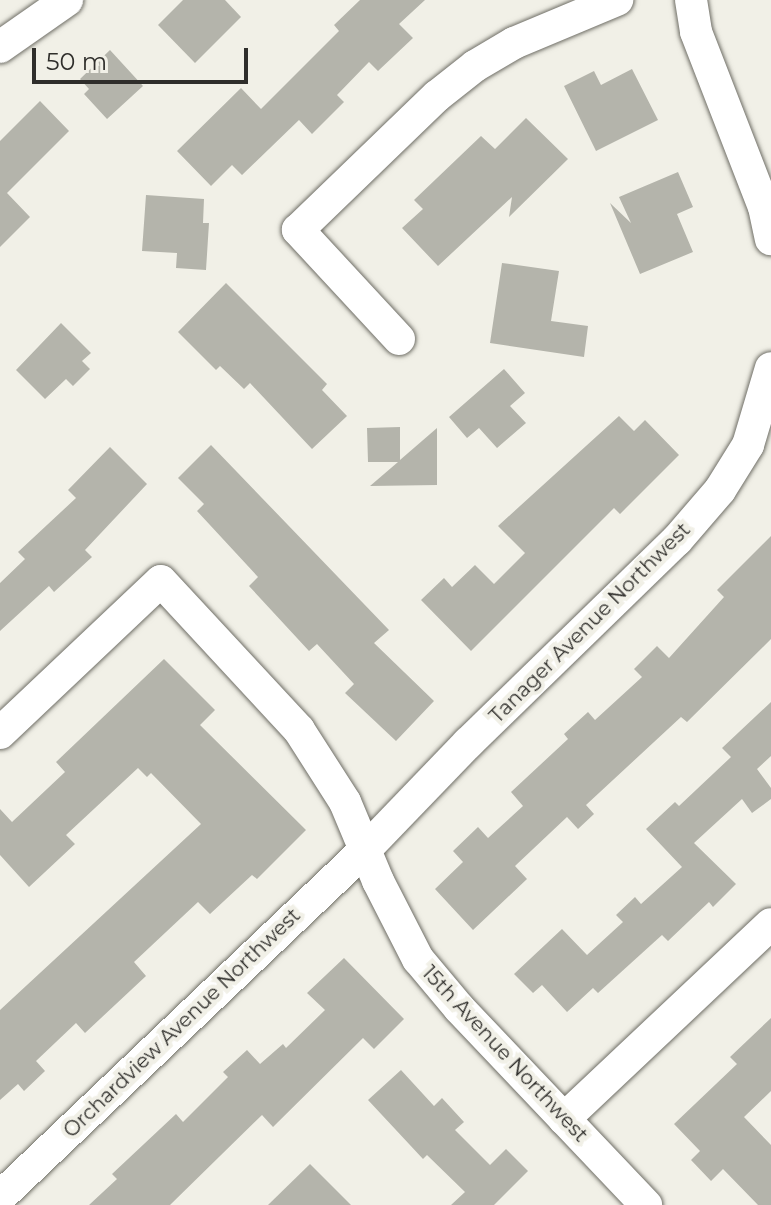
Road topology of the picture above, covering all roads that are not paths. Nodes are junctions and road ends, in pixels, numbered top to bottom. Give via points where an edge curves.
1 (67, 0) edge
2 (617, 0) edge
3 (691, 0) edge
4 (0, 47) edge
5 (771, 239) edge
6 (399, 339) dead end
7 (771, 368) edge
8 (0, 733) edge
9 (365, 850) junction
10 (771, 924) edge
11 (564, 1119) junction
12 (0, 1197) edge
13 (646, 1205) edge

1 - 4 street
2 - 6 street via 514,43 475,66 298,230
3 - 5 street via 696,32 764,207
7 - 9 street, Tanager Avenue Northwest via 748,445 720,490 677,540
8 - 9 street, 15th Avenue Northwest via 161,581 299,730 345,802
9 - 11 street, 15th Avenue Northwest via 418,959
9 - 12 street, Orchardview Avenue Northwest
10 - 11 street
11 - 13 street, 15th Avenue Northwest

